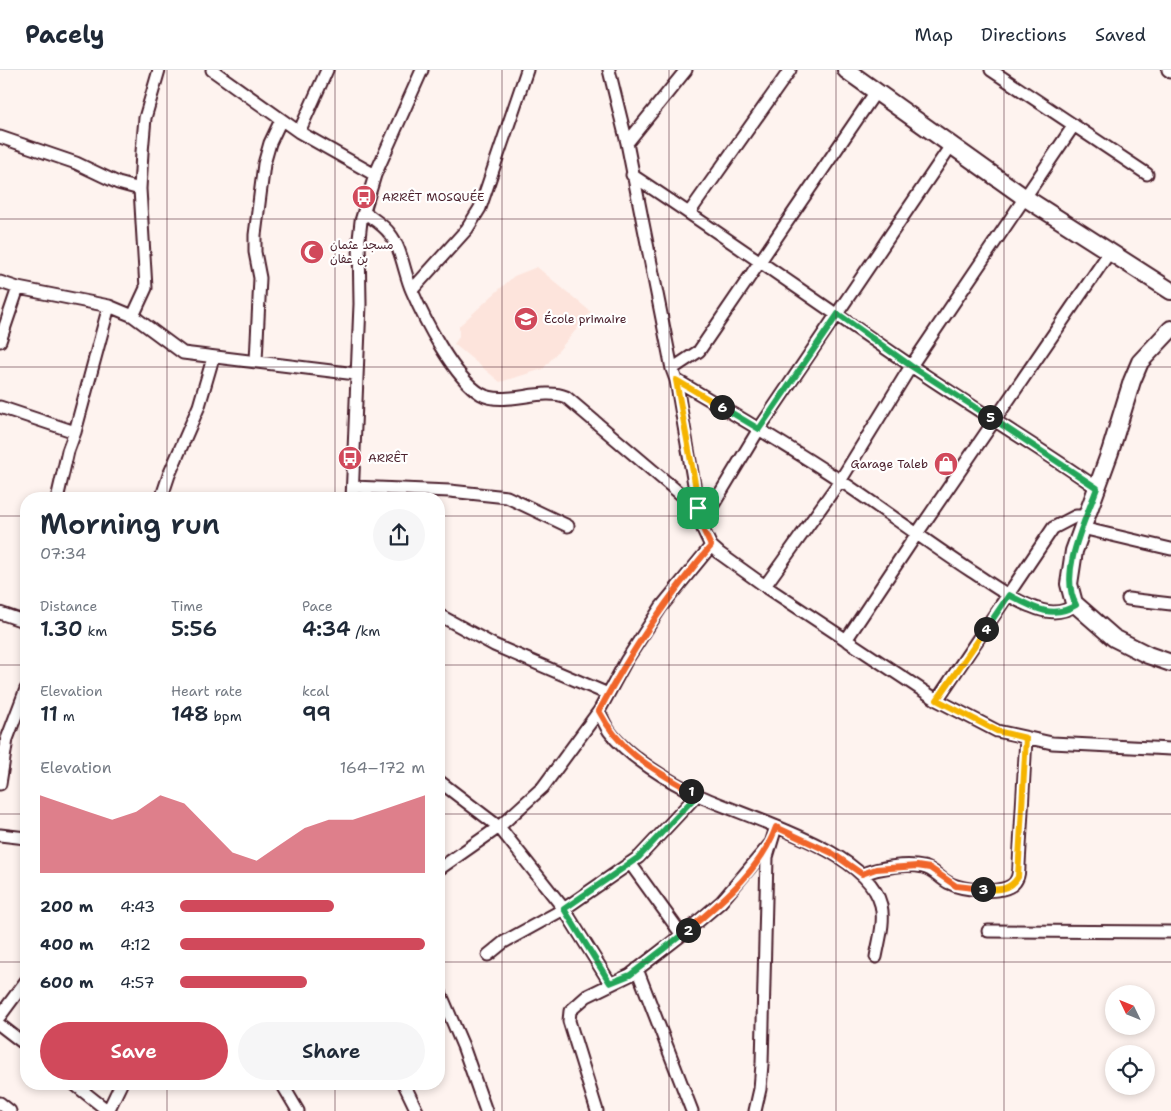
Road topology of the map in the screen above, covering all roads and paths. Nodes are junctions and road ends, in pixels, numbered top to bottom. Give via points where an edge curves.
1 (159, 70) edge
2 (212, 70) edge
3 (327, 70) edge
4 (422, 70) edge
5 (527, 70) edge
6 (609, 70) edge
7 (686, 70) edge
8 (790, 70) edge
9 (846, 70) edge
10 (991, 70) edge
11 (1168, 70) edge
12 (1171, 72) edge
13 (227, 74) edge
14 (877, 90) junction
15 (280, 120) junction
16 (1074, 125) junction
17 (299, 132) junction
18 (0, 137) edge
19 (627, 143) junction
20 (952, 144) junction
21 (1147, 174) dead end
22 (375, 175) junction
23 (632, 175) junction
24 (140, 189) junction
25 (1024, 197) junction
26 (364, 212) junction
27 (689, 213) junction
28 (1109, 253) junction
29 (760, 260) junction
30 (0, 282) edge
31 (18, 288) junction
32 (412, 290) junction
33 (1171, 291) edge
34 (109, 306) junction
35 (838, 314) junction
36 (133, 316) junction
37 (1171, 329) edge
38 (0, 342) edge
39 (214, 358) junction
40 (256, 361) junction
41 (911, 366) junction
42 (356, 374) junction
43 (674, 375) junction
44 (0, 407) edge
45 (995, 420) junction
46 (759, 429) junction
47 (75, 432) junction
48 (840, 481) junction
49 (1097, 488) junction
50 (59, 492) edge
51 (163, 492) edge
52 (353, 492) edge
53 (402, 492) edge
54 (698, 508) junction
55 (1085, 522) junction
56 (701, 525) junction
57 (568, 526) dead end
58 (916, 535) junction
59 (711, 546) junction
60 (1171, 549) edge
61 (765, 586) junction
62 (1009, 595) junction
63 (1128, 599) dead end
64 (1171, 604) edge
65 (1076, 605) junction
66 (0, 613) edge
67 (445, 618) edge
68 (20, 620) edge
69 (846, 640) junction
70 (1171, 662) edge
71 (608, 694) junction
72 (937, 700) junction
73 (20, 705) edge
74 (599, 711) junction
75 (1026, 738) junction
76 (1171, 749) edge
77 (0, 784) edge
78 (445, 786) edge
79 (697, 795) junction
80 (498, 827) junction
81 (776, 827) junction
82 (0, 835) edge
83 (20, 837) edge
84 (770, 844) junction
85 (630, 863) junction
86 (445, 865) edge
87 (862, 874) junction
88 (564, 909) junction
89 (988, 931) dead end
90 (1171, 932) edge
91 (682, 935) junction
92 (488, 954) dead end
93 (876, 957) dead end
94 (637, 969) junction
95 (610, 983) junction
96 (20, 989) edge
97 (445, 1004) edge
98 (0, 1016) edge
99 (0, 1024) edge
100 (20, 1041) edge
101 (82, 1090) edge
102 (118, 1090) edge
103 (286, 1090) edge
104 (407, 1090) edge
105 (0, 1103) edge
106 (10, 1111) edge
107 (108, 1111) edge
108 (298, 1111) edge
109 (417, 1111) edge
110 (486, 1111) edge
111 (597, 1111) edge
112 (692, 1111) edge
113 (755, 1111) edge

1 - 24 street via 145,118
2 - 13 street
3 - 17 street
4 - 22 street
5 - 32 street via 480,208 467,229
6 - 19 street
7 - 19 street
8 - 27 street
9 - 14 main road
10 - 16 street
11 - 12 street
13 - 15 street
14 - 20 main road
14 - 29 street
15 - 17 street
15 - 40 street via 264,164 255,235 260,278
16 - 21 street
16 - 25 street
17 - 22 street
18 - 24 street
19 - 23 street
20 - 25 main road
20 - 35 street
22 - 26 street
23 - 27 street
23 - 43 street
24 - 36 street via 146,288
25 - 28 main road
25 - 41 street
26 - 32 street via 391,235
26 - 42 street via 359,239
27 - 29 street
28 - 33 main road
28 - 45 street
29 - 35 street
29 - 43 street via 699,351
30 - 31 street
31 - 34 street
31 - 38 street
32 - 54 street via 447,357 462,379 482,395 532,397 550,392 566,396
34 - 36 street
34 - 47 street
35 - 41 street
35 - 46 street
36 - 39 street via 183,353
37 - 49 main road via 1140,362
39 - 40 street
39 - 51 street via 199,406
40 - 42 street
41 - 45 street
41 - 48 street
42 - 52 street
43 - 46 street
43 - 54 street
44 - 47 street
45 - 49 street
45 - 58 street
46 - 48 street
46 - 56 street
47 - 50 street
48 - 58 street
48 - 61 street
49 - 55 main road
53 - 57 street via 450,491 507,497
54 - 56 street
55 - 60 street
55 - 62 street via 1076,516 1053,528
55 - 65 main road via 1074,551 1069,584
56 - 59 street
58 - 62 street
58 - 69 street
59 - 61 street
59 - 71 street via 661,607
61 - 69 street
62 - 65 street via 1029,606 1058,613
62 - 72 street
63 - 64 street
65 - 70 main road via 1114,638
66 - 68 street
67 - 71 street via 494,645
69 - 72 street
71 - 74 street
72 - 75 street via 997,731
73 - 77 street via 7,740
74 - 79 street via 610,732 629,752
74 - 80 street via 543,787
75 - 76 street via 1052,743
75 - 87 street via 1018,877 1010,887 999,890 963,888 950,884 930,868 917,866 876,869
78 - 80 street
79 - 81 street
79 - 85 street
80 - 86 street
80 - 88 street
81 - 84 street
81 - 87 street via 832,853
82 - 83 street
84 - 91 street via 721,902
84 - 113 street via 767,857 762,1064
85 - 88 street
85 - 91 street
87 - 93 street via 878,896 881,906 882,928
88 - 92 street
88 - 95 street
89 - 90 street
91 - 94 street
94 - 95 street
94 - 112 street
95 - 111 street via 578,1002 570,1011 568,1021
96 - 98 street
97 - 110 street
99 - 100 street
101 - 107 street
102 - 107 street
103 - 108 street
104 - 109 street
105 - 106 street

